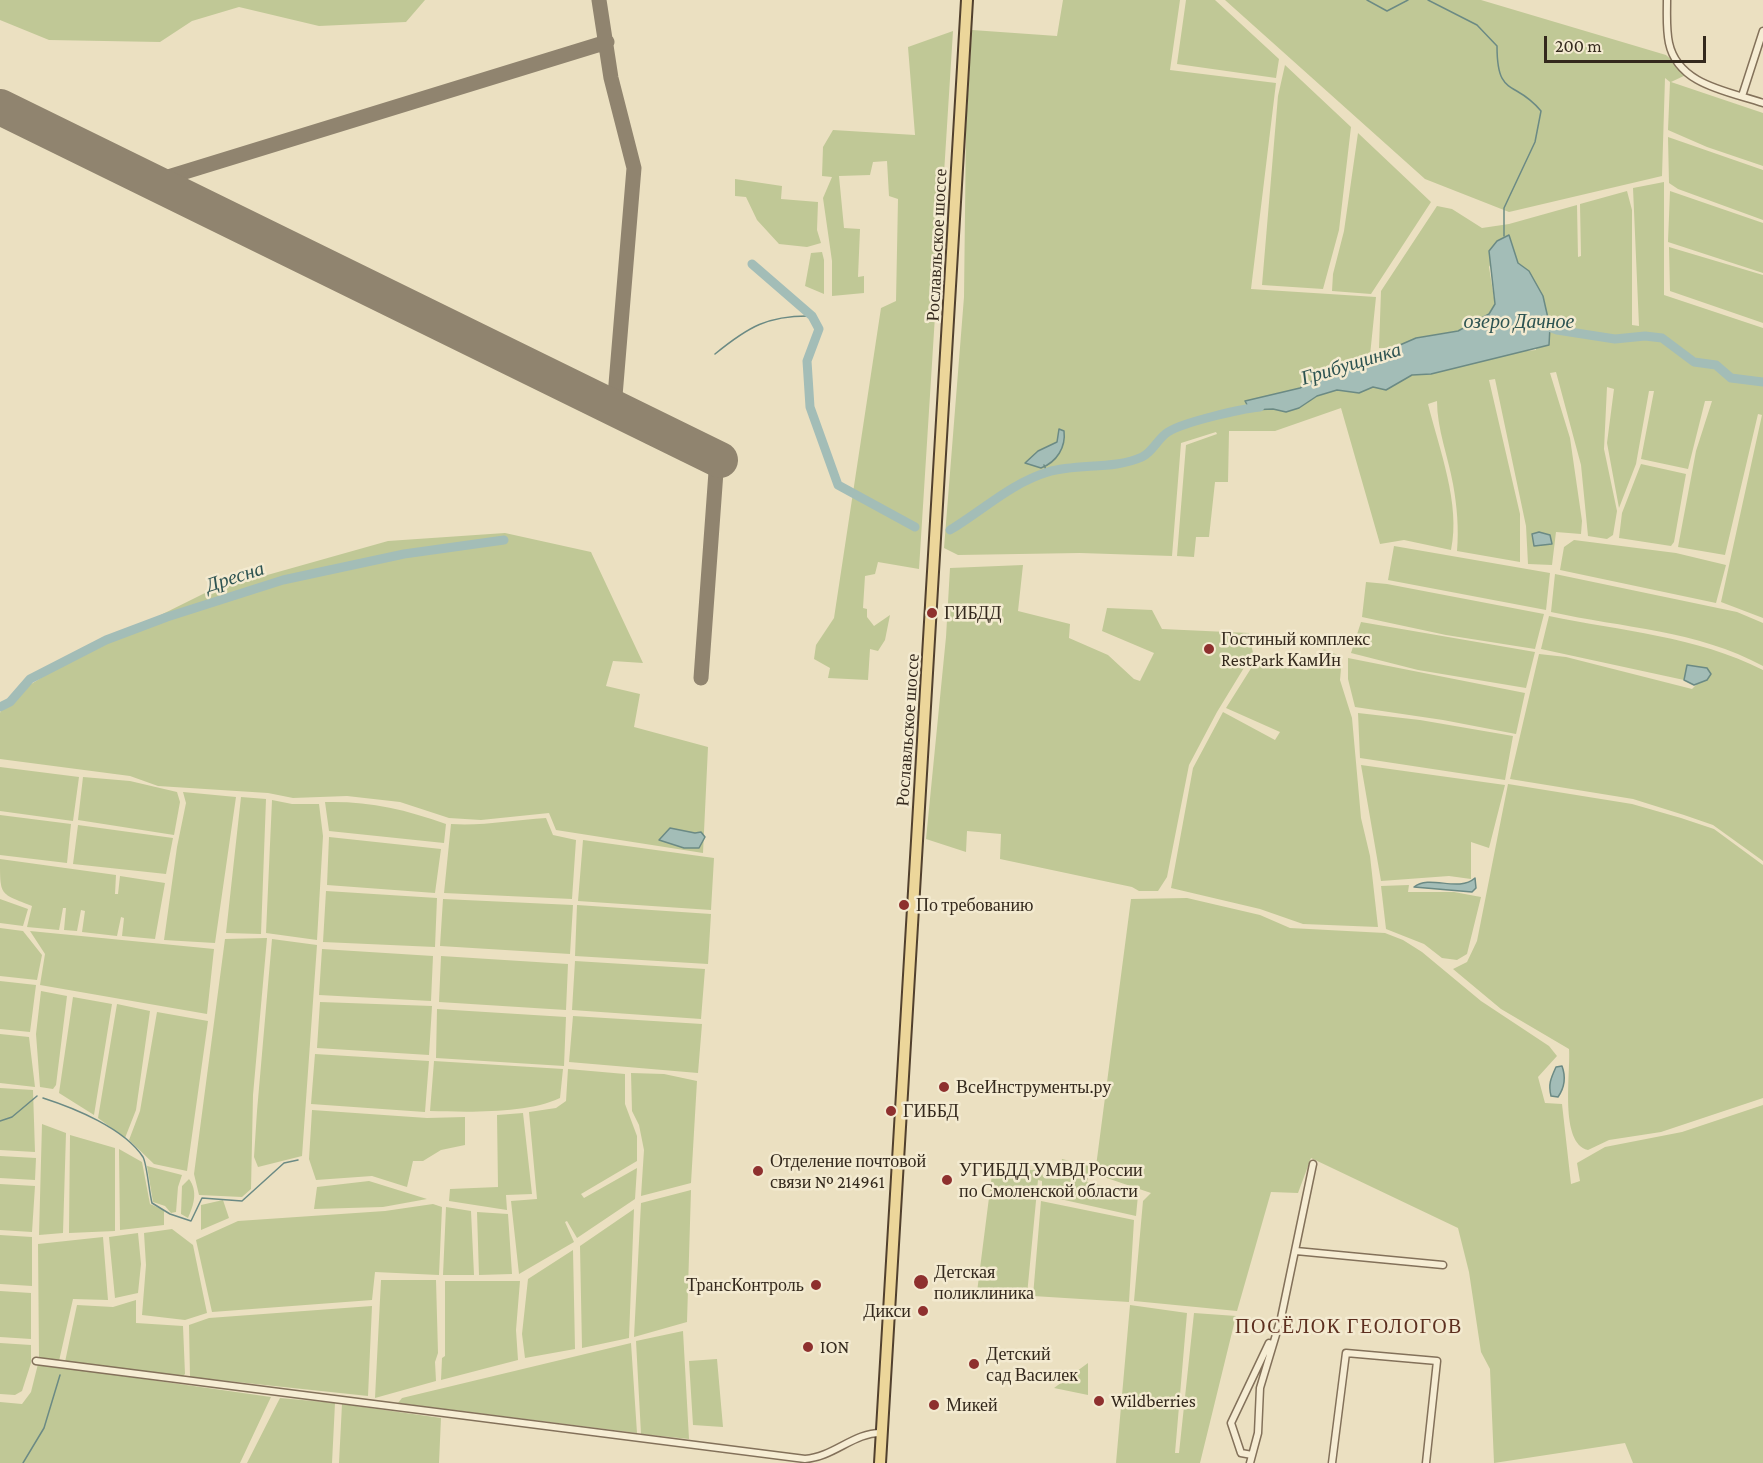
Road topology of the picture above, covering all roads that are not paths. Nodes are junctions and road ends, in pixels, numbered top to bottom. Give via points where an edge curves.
1 (967, 0) edge
2 (1667, 0) edge
3 (1763, 31) edge
4 (1742, 96) junction
5 (1763, 103) edge
6 (1313, 1164) dead end
7 (1296, 1251) junction
8 (1443, 1265) dead end
9 (1277, 1328) junction
10 (36, 1361) dead end
11 (882, 1432) junction
12 (1252, 1455) junction
13 (880, 1463) edge
14 (1250, 1463) edge
15 (1332, 1463) edge
16 (1426, 1463) edge

1 - 11 main road, Рославльское шоссе
2 - 4 street via 1668,41 1673,57 1689,76
3 - 4 street
4 - 5 street
6 - 7 street
7 - 8 street
7 - 9 street
9 - 12 street via 1260,1388 1258,1433
9 - 12 street via 1231,1423 1240,1452
10 - 11 street via 806,1458 825,1456 868,1432
11 - 13 main road, Рославльское шоссе
12 - 14 street
15 - 16 street via 1346,1353 1437,1361

